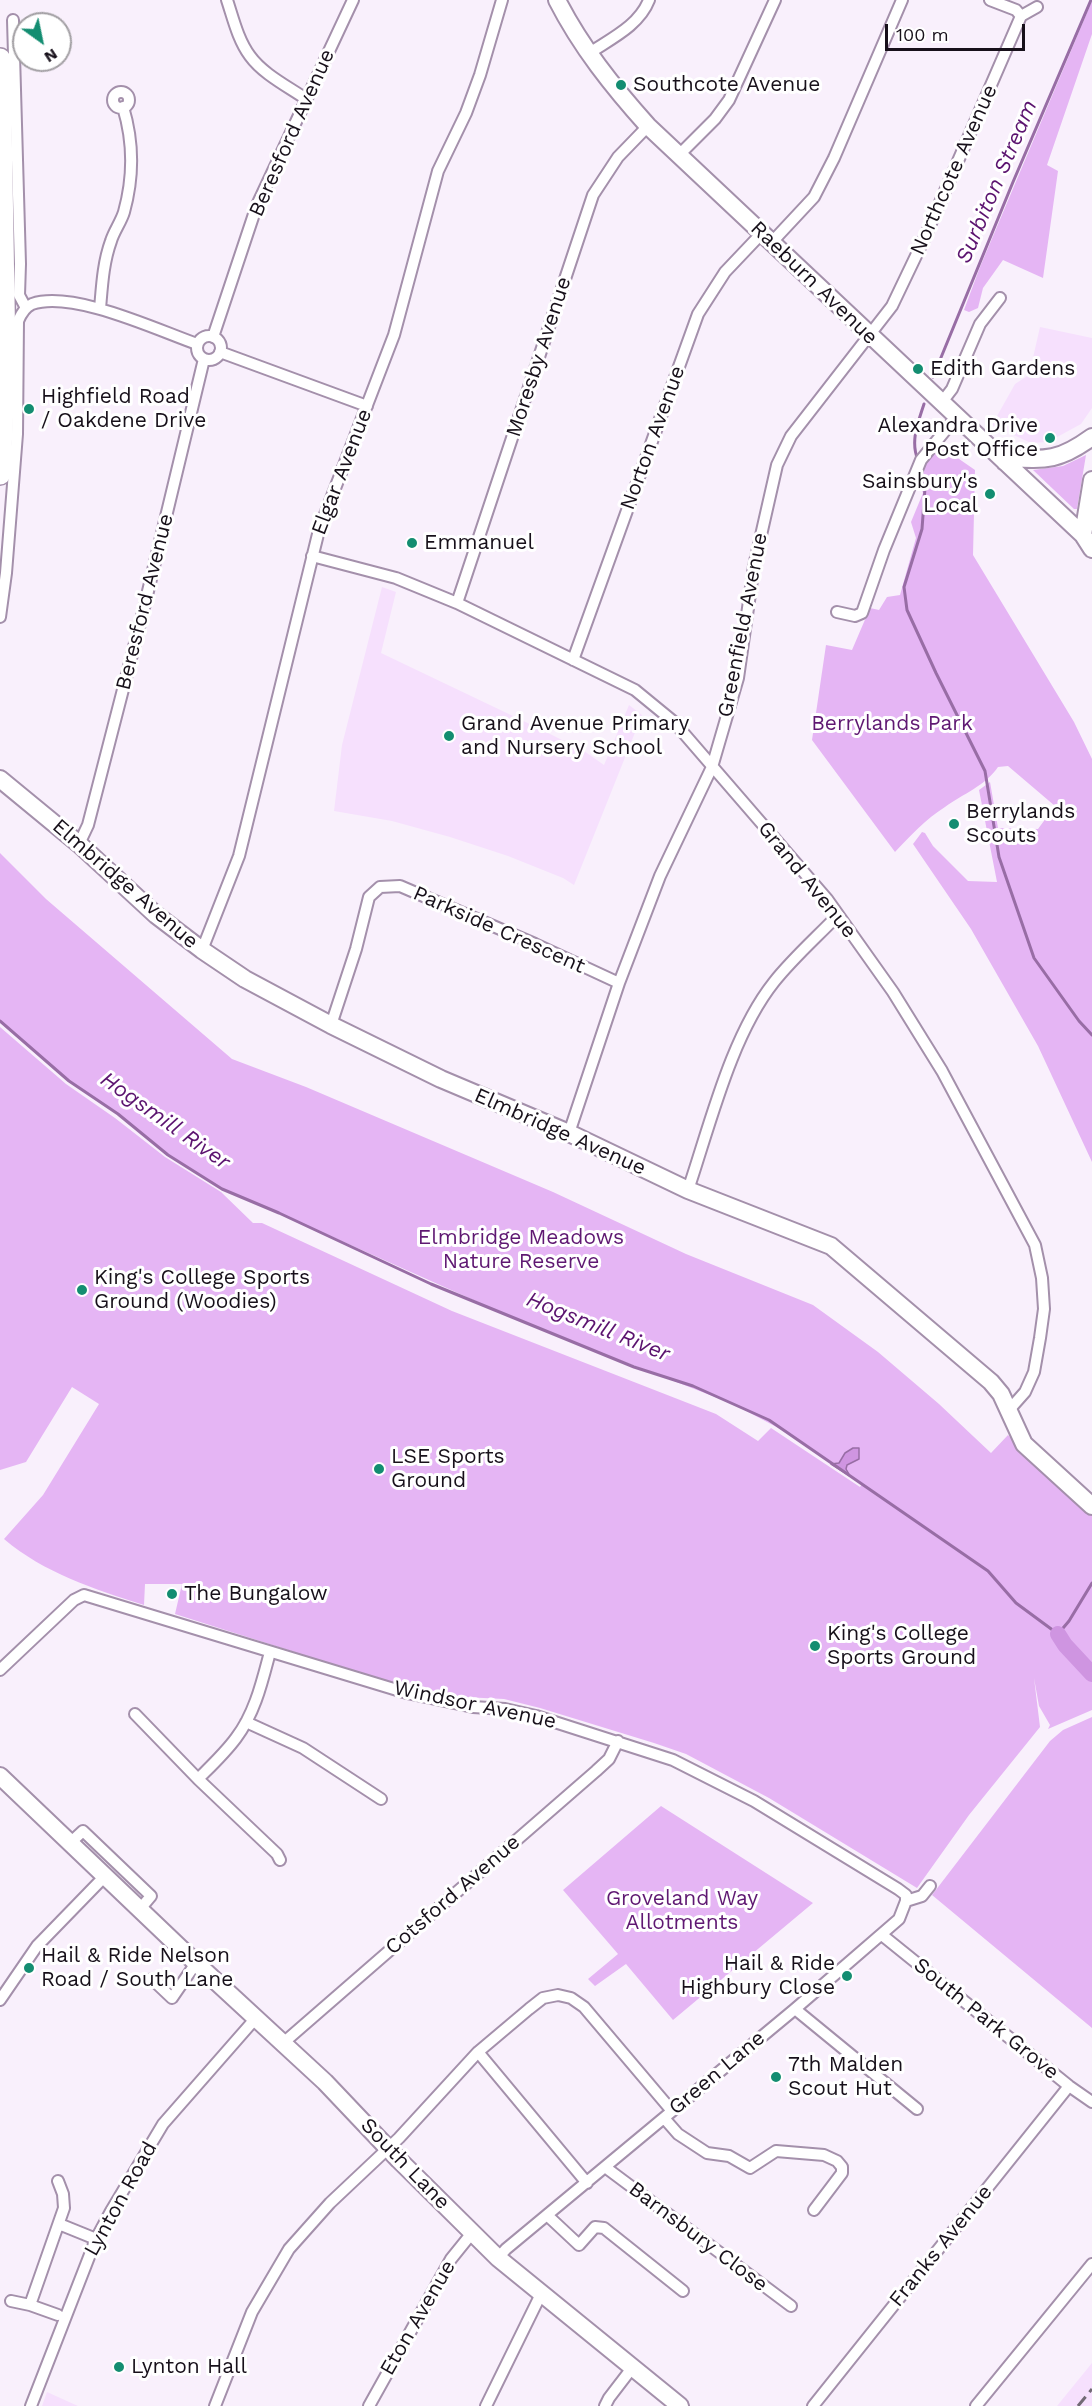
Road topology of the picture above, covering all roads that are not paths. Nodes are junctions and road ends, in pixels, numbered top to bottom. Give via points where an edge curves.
1 (226, 0) edge
2 (353, 0) edge
3 (502, 0) edge
4 (557, 0) edge
5 (649, 0) edge
6 (775, 0) edge
7 (902, 0) edge
8 (990, 0) edge
9 (1037, 7) dead end
10 (1021, 16) junction
11 (588, 54) junction
12 (0, 59) edge
13 (14, 72) edge
14 (306, 99) junction
15 (123, 107) dead end
16 (648, 126) junction
17 (678, 156) junction
18 (767, 237) junction
19 (1000, 298) dead end
20 (26, 308) junction
21 (100, 309) junction
22 (870, 336) junction
23 (213, 337) junction
24 (197, 344) junction
25 (220, 352) junction
26 (204, 358) junction
27 (942, 402) junction
28 (367, 406) junction
29 (957, 417) junction
30 (1092, 437) edge
31 (1005, 462) junction
32 (0, 474) edge
33 (1092, 480) edge
34 (1088, 542) edge
35 (312, 556) junction
36 (457, 603) junction
37 (837, 612) dead end
38 (0, 617) edge
39 (573, 660) junction
40 (712, 767) junction
41 (0, 779) edge
42 (79, 844) junction
43 (838, 915) junction
44 (202, 950) junction
45 (619, 983) junction
46 (331, 1025) junction
47 (569, 1133) junction
48 (688, 1190) junction
49 (1009, 1410) junction
50 (1092, 1506) edge
51 (270, 1652) junction
52 (0, 1670) edge
53 (135, 1714) dead end
54 (246, 1722) junction
55 (618, 1741) junction
56 (0, 1776) edge
57 (198, 1779) junction
58 (381, 1799) dead end
59 (70, 1843) junction
60 (280, 1860) dead end
61 (105, 1876) junction
62 (930, 1887) dead end
63 (906, 1901) junction
64 (140, 1910) junction
65 (882, 1935) junction
66 (196, 1963) junction
67 (152, 1979) dead end
68 (0, 2000) edge
69 (795, 2009) junction
70 (255, 2019) junction
71 (282, 2044) junction
72 (478, 2052) junction
73 (1069, 2086) junction
74 (1092, 2102) edge
75 (917, 2109) dead end
76 (668, 2115) junction
77 (390, 2148) junction
78 (605, 2167) junction
79 (58, 2181) dead end
80 (587, 2183) junction
81 (814, 2210) dead end
82 (548, 2216) junction
83 (59, 2224) junction
84 (472, 2233) junction
85 (96, 2239) junction
86 (498, 2258) junction
87 (1092, 2264) edge
88 (684, 2291) dead end
89 (542, 2294) junction
90 (11, 2301) dead end
91 (30, 2305) junction
92 (791, 2306) dead end
93 (58, 2315) dead end
94 (632, 2368) junction
95 (31, 2406) edge
96 (215, 2406) edge
97 (369, 2406) edge
98 (486, 2406) edge
99 (605, 2406) edge
100 (680, 2406) edge
101 (813, 2406) edge
102 (975, 2406) edge

1 - 14 street via 251,58
2 - 14 street, Beresford Avenue
3 - 28 street, Elgar Avenue via 466,113 438,171 394,335
4 - 11 street, Raeburn Avenue
5 - 11 street via 634,23
6 - 17 street via 729,100
7 - 18 street, Norton Avenue via 814,197
8 - 10 street via 1017,10
9 - 10 street
10 - 22 street, Northcote Avenue via 925,237 892,306
11 - 16 street, Raeburn Avenue
12 - 32 highway via 5,358
13 - 20 street via 19,295
14 - 23 street, Beresford Avenue via 257,205
15 - 21 street via 133,164 123,213 103,273
16 - 17 street, Raeburn Avenue
16 - 36 street, Moresby Avenue via 612,166 593,195
17 - 18 street, Raeburn Avenue
18 - 22 street, Raeburn Avenue
18 - 39 street, Norton Avenue via 725,272 698,314
19 - 27 street via 980,324 952,389
20 - 21 street via 31,304 63,301
20 - 38 street via 18,321 17,434
21 - 24 street
22 - 27 street, Raeburn Avenue
22 - 40 street, Greenfield Avenue via 792,436 777,465 754,566 738,678
23 - 24 street via 206,336
23 - 25 street via 219,341
24 - 26 street
25 - 26 street via 212,359
25 - 28 street
26 - 42 street, Beresford Avenue via 143,612 88,825
27 - 29 street, Raeburn Avenue
28 - 35 street, Elgar Avenue
29 - 31 street, Raeburn Avenue
29 - 37 street via 921,460 862,613 855,616
30 - 31 street via 1056,458 1007,458
31 - 34 street, Raeburn Avenue
33 - 34 street
35 - 36 street, Grand Avenue via 396,578
35 - 44 street, Elgar Avenue via 239,856
36 - 39 street, Grand Avenue
39 - 40 street, Grand Avenue via 635,690 654,704
40 - 43 street, Grand Avenue
40 - 45 street, Greenfield Avenue via 660,876
41 - 42 street, Elmbridge Avenue
42 - 44 street, Elmbridge Avenue via 156,915
43 - 48 street via 774,982 752,1018 733,1058
43 - 49 street, Grand Avenue via 893,992 942,1071 1035,1245 1044,1309 1040,1338 1034,1372 1025,1392
44 - 46 street, Elmbridge Avenue via 245,979
45 - 46 street, Parkside Crescent via 400,886 380,887 369,897
45 - 47 street, Greenfield Avenue
46 - 47 street, Elmbridge Avenue via 441,1079
47 - 48 street, Elmbridge Avenue
48 - 49 street, Elmbridge Avenue via 831,1246 991,1382
49 - 50 street, Elmbridge Avenue via 1024,1444
51 - 52 street, Windsor Avenue via 84,1594
51 - 54 street via 256,1703
51 - 55 street, Windsor Avenue via 407,1693 473,1707 505,1709
53 - 57 street
54 - 57 street
54 - 58 street via 303,1748
55 - 63 street, Windsor Avenue via 673,1760 754,1801 898,1888 906,1895
55 - 71 street, Cotsford Avenue via 609,1759 596,1771
56 - 59 street, South Lane
57 - 60 street
59 - 61 street, South Lane
59 - 64 street via 83,1831 151,1896
61 - 64 street, South Lane
61 - 68 street via 37,1946
62 - 63 street, Green Lane via 922,1896
63 - 65 street, Green Lane via 899,1919
64 - 66 street, South Lane
65 - 69 street, Green Lane
65 - 73 street, South Park Grove
66 - 67 street via 172,1998
66 - 70 street, South Lane
69 - 75 street
69 - 76 street, Green Lane
70 - 71 street, South Lane
70 - 85 street, Lynton Road via 163,2124
71 - 77 street, South Lane
72 - 76 street via 543,1998 571,1998 584,2007
72 - 77 street
72 - 80 street
73 - 74 street, South Park Grove
73 - 101 street, Franks Avenue
76 - 78 street, Green Lane
76 - 81 street via 678,2134 707,2153 729,2156 750,2168 776,2151 824,2155 837,2161 842,2173
77 - 84 street, South Lane
77 - 96 street via 337,2196 289,2249 252,2312
78 - 80 street, Green Lane
78 - 92 street, Barnsbury Close
79 - 83 street via 64,2208
80 - 82 street, Green Lane
82 - 86 street, Green Lane
82 - 88 street via 579,2245 595,2227 604,2228
83 - 85 street
83 - 91 street
84 - 86 street, South Lane
84 - 97 street, Eton Avenue via 451,2259
85 - 95 street, Lynton Road
86 - 89 street, South Lane
87 - 102 street
89 - 94 street, South Lane
89 - 98 street
90 - 91 street
91 - 93 street
94 - 99 street
94 - 100 street, South Lane

